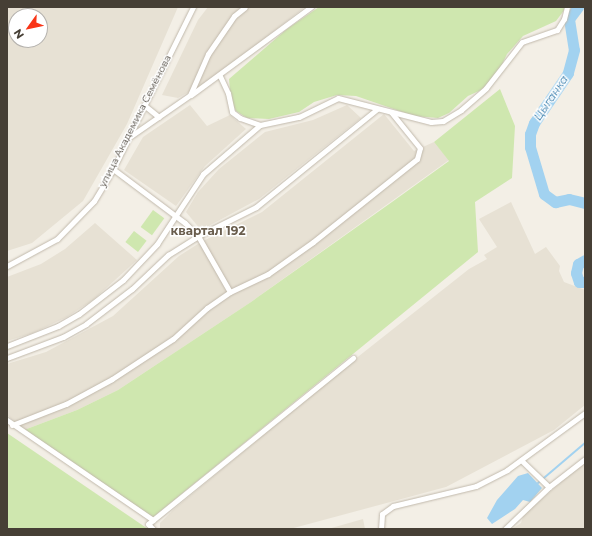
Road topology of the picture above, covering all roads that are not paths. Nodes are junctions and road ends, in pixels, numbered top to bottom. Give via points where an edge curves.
1 (193, 7) edge
2 (245, 7) edge
3 (311, 7) edge
4 (568, 7) edge
5 (220, 76) junction
6 (190, 95) junction
7 (144, 105) junction
8 (377, 108) junction
9 (391, 112) junction
10 (159, 118) junction
11 (260, 125) junction
12 (127, 139) junction
13 (113, 169) junction
14 (177, 216) junction
15 (198, 236) junction
16 (7, 266) edge
17 (230, 292) junction
18 (7, 346) edge
19 (7, 358) edge
20 (353, 358) dead end
21 (585, 413) edge
22 (7, 420) edge
23 (12, 425) junction
24 (585, 459) edge
25 (521, 460) junction
26 (549, 487) junction
27 (153, 520) junction
28 (153, 529) edge
29 (381, 529) edge
30 (505, 529) edge

1 - 7 street, улица Академика Семёнова
2 - 6 street via 234,16 208,54
3 - 5 street
4 - 9 street via 564,19 556,30 522,42 486,88 449,117 431,122
5 - 6 street
5 - 11 street via 228,93 232,112 240,118
6 - 10 street
7 - 10 street
7 - 12 street, улица Академика Семёнова
8 - 9 street
8 - 11 street via 338,98 299,117
8 - 15 street via 256,208
9 - 17 street via 420,148 417,159 313,242 268,274
10 - 12 street
11 - 14 street via 203,174
12 - 13 street, улица Академика Семёнова
13 - 14 street
13 - 16 street, улица Академика Семёнова via 94,201 68,229 57,239
14 - 15 street
14 - 18 street via 143,260 109,292 58,326
15 - 17 street
15 - 19 street via 152,268 132,289 86,324 56,340
17 - 23 street via 207,308 173,339 112,379 66,404
20 - 27 street
21 - 25 street
22 - 23 street
23 - 27 street
24 - 26 street
25 - 26 street
25 - 29 street via 476,486 393,506 382,514
26 - 30 street
27 - 28 street via 148,524

